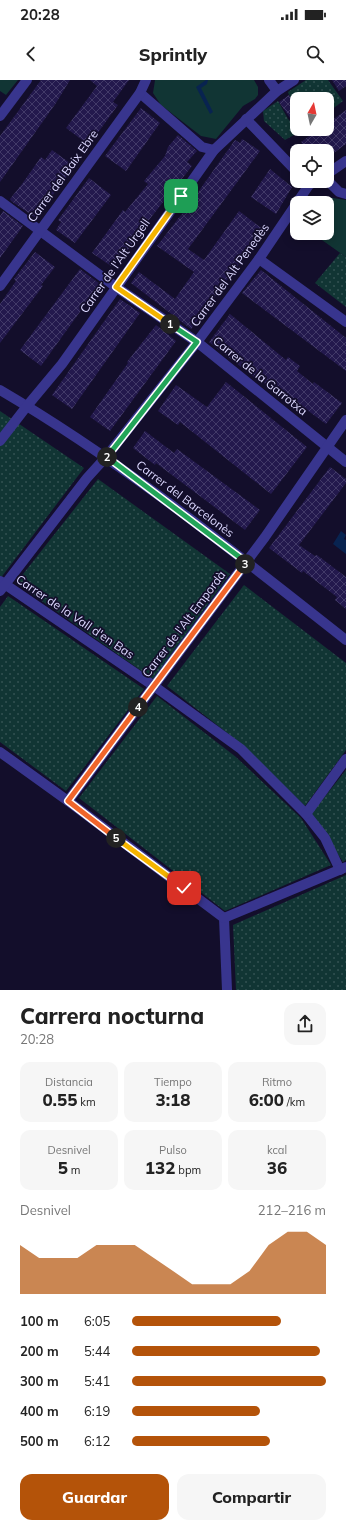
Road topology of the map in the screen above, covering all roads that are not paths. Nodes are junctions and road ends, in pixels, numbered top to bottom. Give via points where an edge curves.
1 (27, 80) edge
2 (146, 80) edge
3 (269, 80) edge
4 (294, 80) edge
5 (277, 91) junction
6 (140, 93) junction
7 (0, 116) edge
8 (246, 119) junction
9 (214, 150) junction
10 (346, 161) edge
11 (290, 165) edge
12 (334, 169) edge
13 (334, 187) edge
14 (306, 188) edge
15 (346, 194) edge
16 (0, 201) edge
17 (39, 231) junction
18 (259, 259) junction
19 (0, 286) edge
20 (116, 287) junction
21 (346, 322) edge
22 (197, 342) junction
23 (0, 390) edge
24 (27, 406) junction
25 (346, 420) edge
26 (0, 441) edge
27 (327, 447) junction
28 (106, 457) junction
29 (346, 462) edge
30 (246, 562) junction
31 (2, 586) edge
32 (346, 640) edge
33 (154, 686) junction
34 (0, 752) edge
35 (346, 759) edge
36 (68, 801) junction
37 (306, 814) junction
38 (343, 868) edge
39 (224, 918) junction
40 (227, 990) edge

1 - 7 street
2 - 6 street, Carrer del Baix Ebre
3 - 5 street
4 - 5 street, Carrer de l'Alt Urgell
5 - 8 street, Carrer de l'Alt Urgell
6 - 9 street via 202,147
6 - 17 street, Carrer del Baix Ebre
8 - 9 street, Carrer de l'Alt Urgell
8 - 11 street
9 - 20 street, Carrer de l'Alt Urgell
10 - 12 street
13 - 15 street
14 - 18 street, Carrer del Alt Penedès
16 - 17 street, Carrer de la Garrotxa
17 - 19 street, Carrer del Baix Ebre
17 - 20 street, Carrer de la Garrotxa
18 - 21 street
18 - 22 street, Carrer del Alt Penedès
20 - 22 street, Carrer de la Garrotxa
20 - 24 street, Carrer de l'Alt Urgell via 62,364
22 - 27 street, Carrer de la Garrotxa
22 - 28 street, Carrer del Alt Penedès
23 - 24 street, Carrer del Barcelonès
24 - 26 street, Carrer de l'Alt Urgell
24 - 28 street, Carrer del Barcelonès
25 - 27 street, Carrer de l'Alt Empordà
27 - 29 street, Carrer de la Garrotxa
27 - 30 street, Carrer de l'Alt Empordà
28 - 30 street, Carrer del Barcelonès
28 - 31 street, Carrer del Alt Penedès
30 - 32 street, Carrer del Barcelonès
30 - 33 street, Carrer de l'Alt Empordà
31 - 33 street, Carrer de la Vall d'en Bas
33 - 36 street, Carrer de l'Alt Empordà
33 - 37 street, Carrer de la Vall d'en Bas via 241,749
34 - 36 street
35 - 37 street
36 - 39 street
37 - 38 street, Carrer de la Vall d'en Bas via 325,838
38 - 39 street
39 - 40 street

